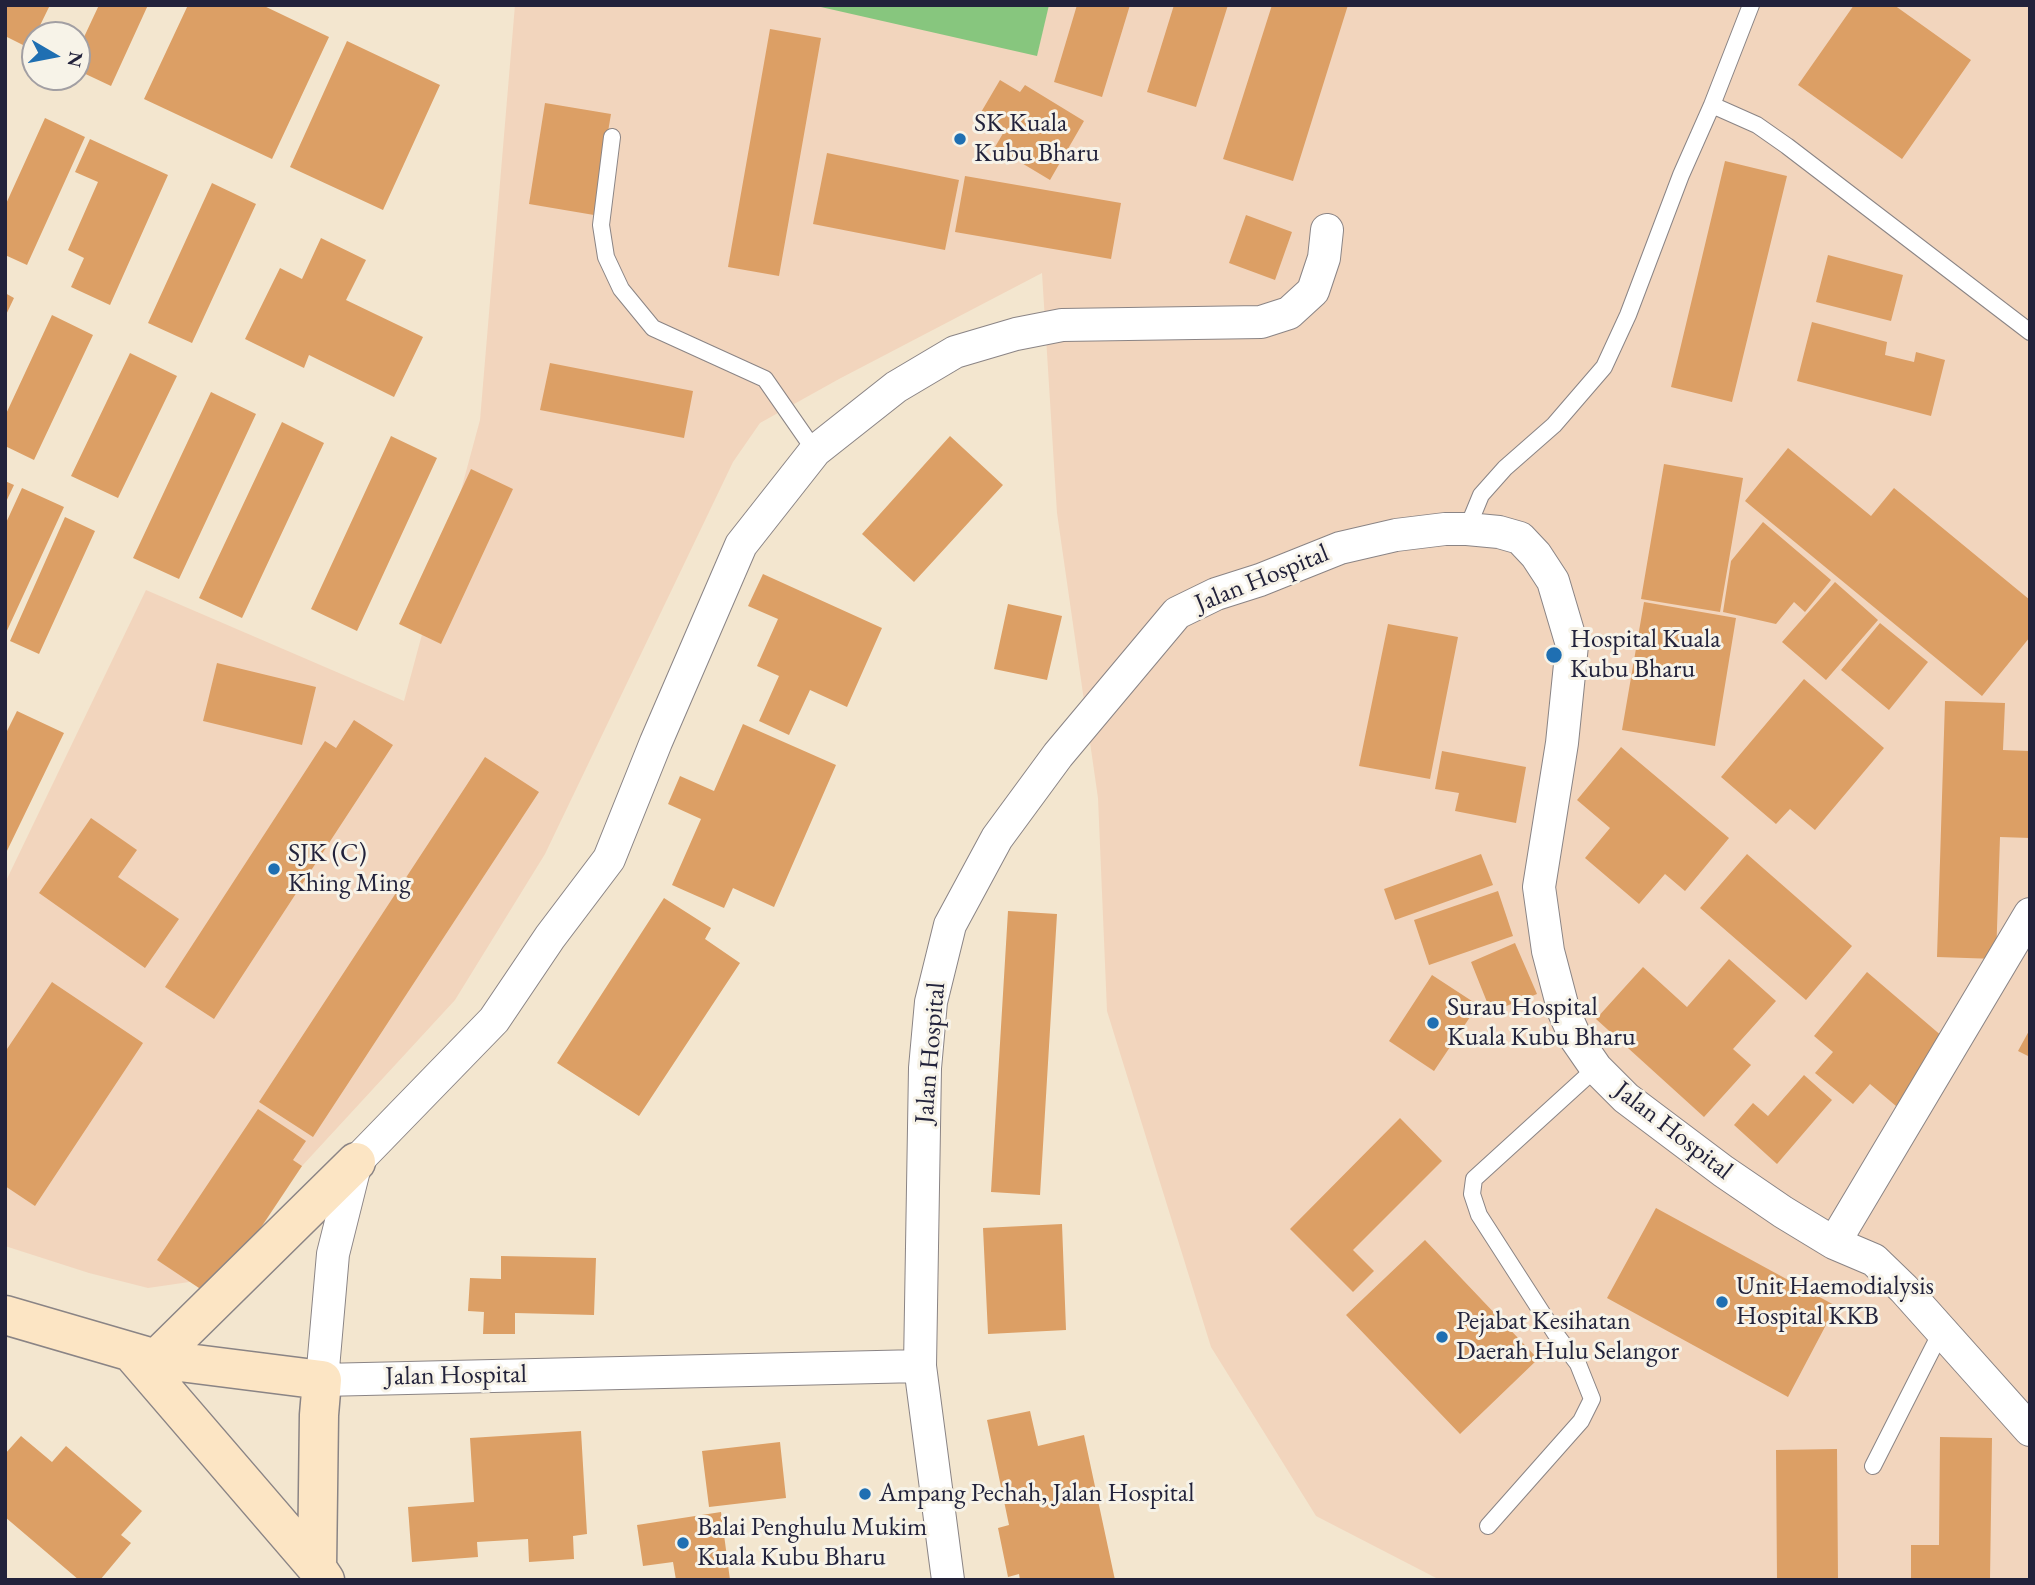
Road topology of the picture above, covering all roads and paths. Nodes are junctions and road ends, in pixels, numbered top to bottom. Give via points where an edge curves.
1 (1751, 5) edge
2 (1712, 105) junction
3 (612, 137) dead end
4 (1327, 230) dead end
5 (2030, 332) edge
6 (815, 451) junction
7 (1467, 529) junction
8 (2030, 914) edge
9 (1596, 1068) junction
10 (356, 1162) junction
11 (1834, 1243) junction
12 (5, 1315) edge
13 (1941, 1332) junction
14 (144, 1356) junction
15 (920, 1366) junction
16 (322, 1380) junction
17 (2030, 1430) edge
18 (1873, 1466) dead end
19 (1488, 1526) dead end
20 (321, 1574) edge
21 (948, 1580) edge

1 - 2 lane
2 - 5 lane via 1756,125 1787,146
2 - 7 lane via 1604,367 1554,425 1504,468 1481,495
3 - 6 lane via 601,225 606,257 621,289 653,328 765,379
4 - 6 street via 1314,291 1289,313 1261,322 1062,326 954,352 896,387
6 - 10 street via 741,545 609,859 494,1020
7 - 9 street, Jalan Hospital via 1520,538 1536,555 1553,581 1572,645 1539,887 1548,951 1564,1012
7 - 15 street, Jalan Hospital via 1396,535 1340,548 1177,613 1058,755 997,838 950,925 931,1002 925,1068
8 - 11 street
9 - 11 street, Jalan Hospital via 1626,1098 1723,1171
9 - 19 lane via 1474,1179 1472,1194 1479,1215 1578,1364 1592,1399 1581,1421
10 - 14 street
10 - 16 street via 333,1254
11 - 13 street, Jalan Hospital via 1874,1260
12 - 14 street
13 - 17 street, Jalan Hospital
13 - 18 lane
14 - 16 street
14 - 20 street
15 - 16 street, Jalan Hospital
15 - 21 street
16 - 20 street

